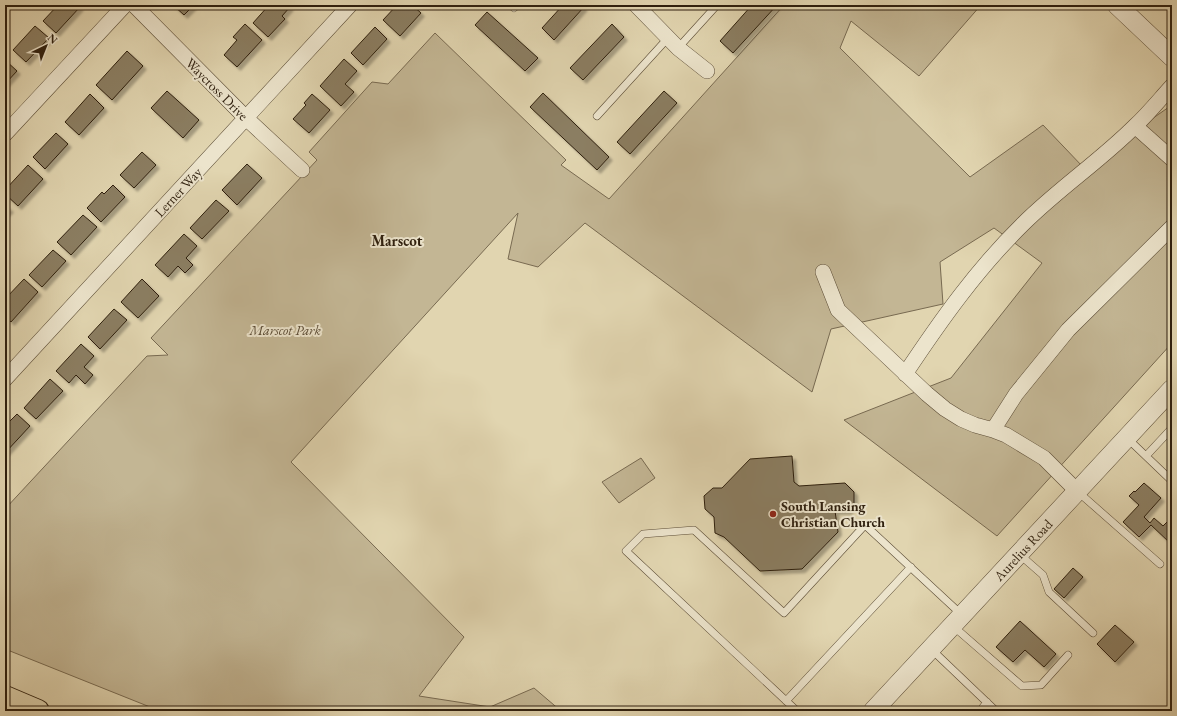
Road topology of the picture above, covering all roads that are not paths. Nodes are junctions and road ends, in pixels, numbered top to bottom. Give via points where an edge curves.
1 (125, 5) edge
2 (134, 5) edge
3 (350, 5) edge
4 (636, 5) edge
5 (717, 5) edge
6 (1117, 5) edge
7 (673, 43) junction
8 (1170, 52) edge
9 (707, 71) dead end
10 (1172, 86) edge
11 (597, 116) dead end
12 (246, 118) junction
13 (1136, 126) junction
14 (5, 134) edge
15 (1172, 159) edge
16 (302, 170) dead end
17 (1172, 227) edge
18 (823, 272) dead end
19 (905, 374) junction
20 (5, 379) edge
21 (1172, 389) edge
22 (1172, 428) edge
23 (993, 430) junction
24 (1127, 437) junction
25 (1146, 456) junction
26 (1172, 481) edge
27 (1077, 491) junction
28 (1019, 554) junction
29 (1160, 564) dead end
30 (911, 567) junction
31 (957, 620) junction
32 (1093, 633) dead end
33 (931, 649) junction
34 (1068, 655) dead end
35 (5, 697) edge
36 (786, 701) junction
37 (987, 702) junction
38 (38, 711) edge
39 (797, 711) edge
40 (873, 711) edge
41 (980, 711) edge
42 (996, 711) edge

1 - 14 street
2 - 12 street, Waycross Drive
3 - 12 street, Lerner Way
4 - 7 street
5 - 7 lane
6 - 8 street
7 - 9 street
7 - 11 lane
10 - 13 street
12 - 16 street, Waycross Drive
12 - 20 street, Lerner Way
13 - 15 street
13 - 19 street via 1024,223 992,256 944,317
17 - 23 street via 1068,330 1016,394
18 - 19 street via 838,310
19 - 23 street via 945,409 961,419
21 - 24 street, Aurelius Road
22 - 25 lane
23 - 27 street via 1044,458
24 - 25 lane
24 - 27 street, Aurelius Road
25 - 26 lane
27 - 28 street, Aurelius Road
27 - 29 lane
28 - 31 street, Aurelius Road
28 - 32 lane via 1043,575 1049,592
30 - 31 lane
30 - 36 lane
30 - 36 lane via 866,525 784,613 694,530 643,534 626,551
31 - 33 street, Aurelius Road
31 - 34 lane via 1022,686 1041,685
33 - 37 lane
33 - 40 street, Aurelius Road
35 - 38 highway
36 - 39 lane
37 - 41 lane
37 - 42 lane

